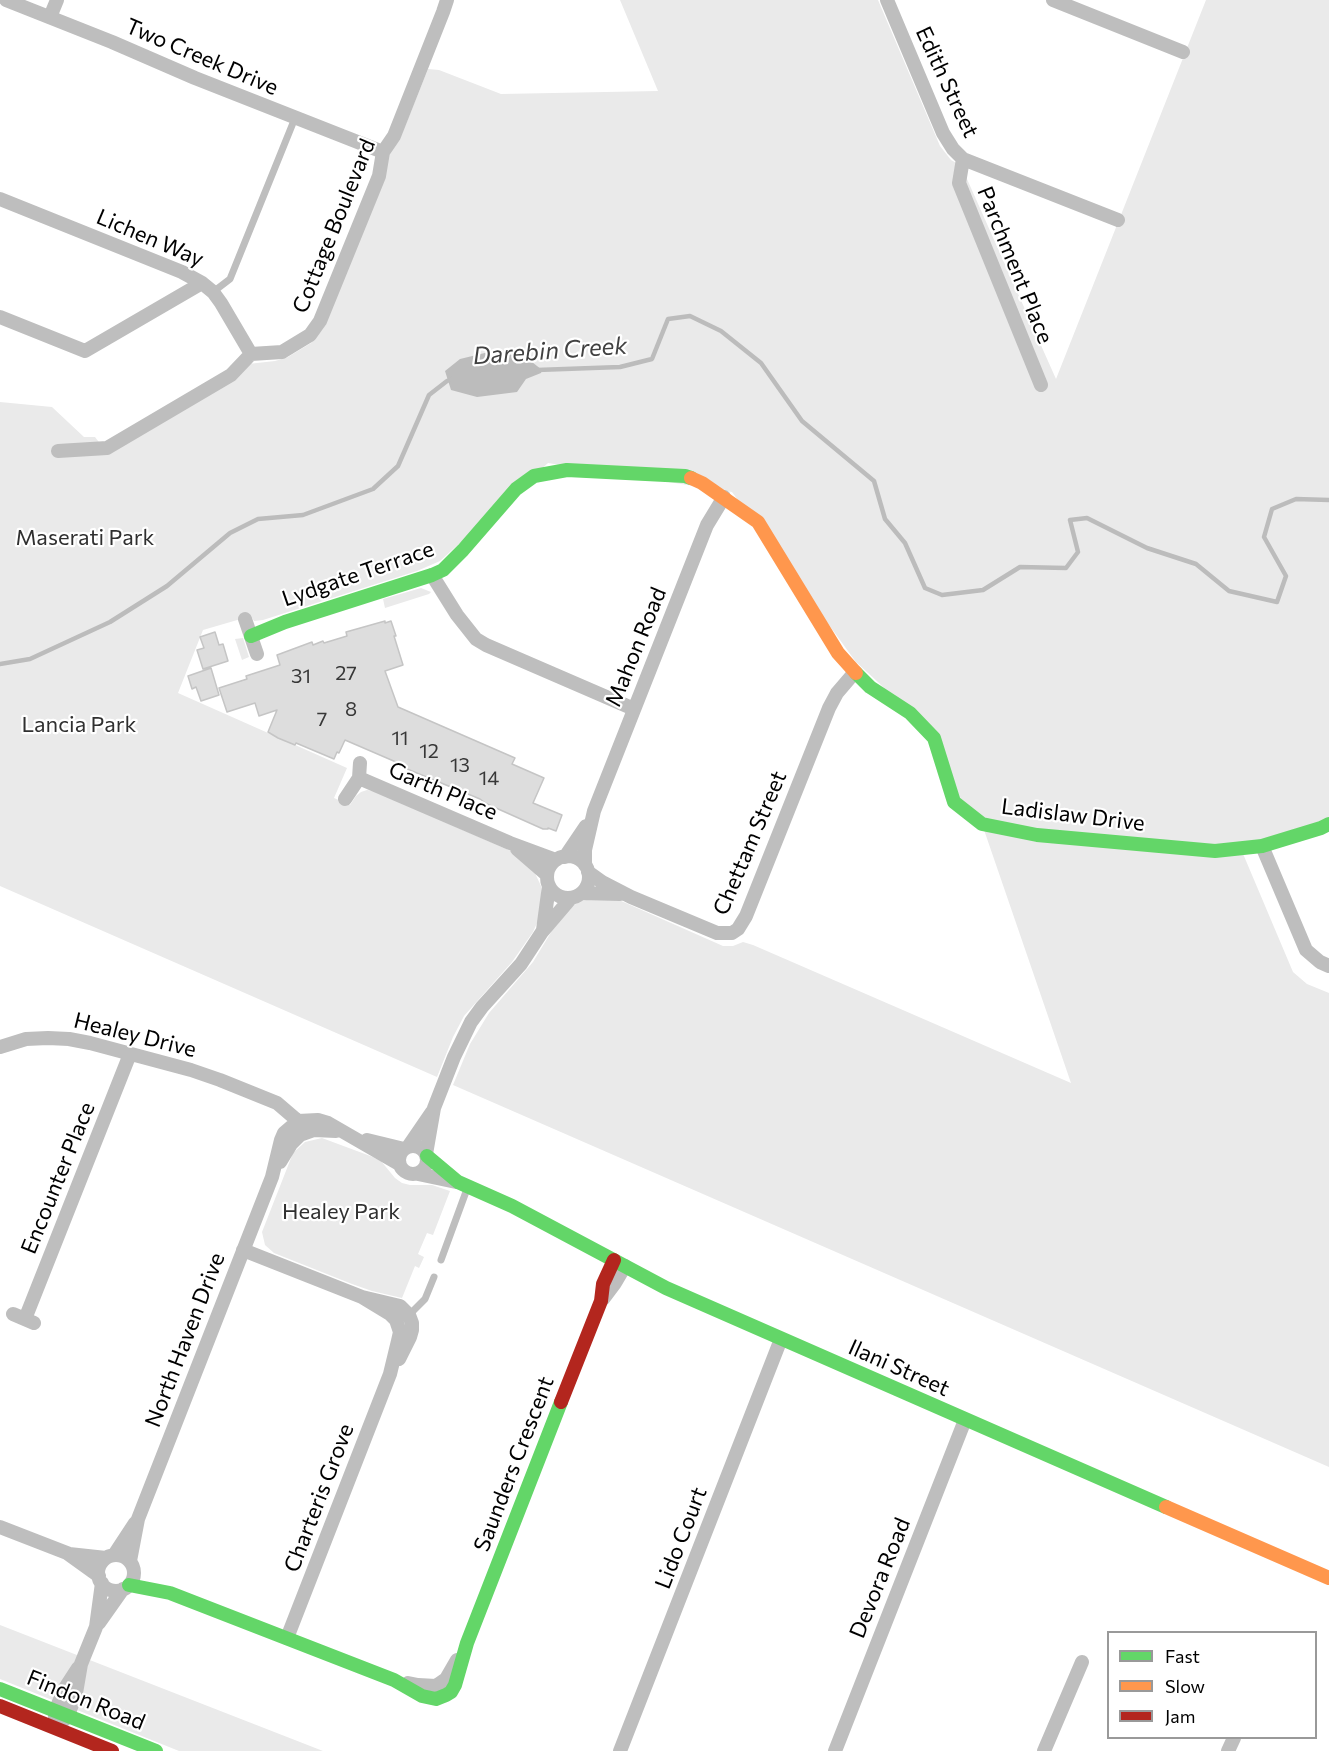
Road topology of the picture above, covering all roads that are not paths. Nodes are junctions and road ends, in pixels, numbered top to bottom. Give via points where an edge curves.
1 (6, 0) edge
2 (57, 0) edge
3 (447, 0) edge
4 (887, 0) edge
5 (1053, 0) edge
6 (50, 17) junction
7 (1184, 52) dead end
8 (295, 118) junction
9 (383, 153) junction
10 (963, 159) junction
11 (0, 200) edge
12 (1118, 220) dead end
13 (202, 283) junction
14 (213, 292) junction
15 (0, 317) edge
16 (251, 354) junction
17 (1041, 385) dead end
18 (58, 451) dead end
19 (724, 497) junction
20 (432, 575) junction
21 (245, 619) dead end
22 (251, 636) junction
23 (257, 654) dead end
24 (855, 672) junction
25 (634, 709) junction
26 (360, 763) dead end
27 (359, 778) junction
28 (345, 799) dead end
29 (592, 815) junction
30 (1329, 824) edge
31 (510, 843) junction
32 (1262, 846) junction
33 (561, 858) junction
34 (587, 869) junction
35 (548, 880) junction
36 (576, 895) junction
37 (631, 897) junction
38 (542, 932) junction
39 (1329, 966) edge
40 (0, 1047) edge
41 (130, 1054) junction
42 (434, 1108) junction
43 (296, 1128) junction
44 (348, 1134) junction
45 (406, 1148) junction
46 (426, 1155) junction
47 (399, 1164) junction
48 (418, 1174) junction
49 (463, 1184) junction
50 (243, 1250) junction
51 (441, 1260) dead end
52 (620, 1263) junction
53 (434, 1277) dead end
54 (362, 1297) junction
55 (409, 1315) junction
56 (24, 1318) dead end
57 (781, 1339) junction
58 (390, 1374) junction
59 (965, 1420) junction
60 (138, 1519) junction
61 (0, 1527) edge
62 (67, 1553) junction
63 (110, 1557) junction
64 (132, 1566) junction
65 (1329, 1578) edge
66 (101, 1580) junction
67 (126, 1587) junction
68 (170, 1593) junction
69 (96, 1627) junction
70 (287, 1638) junction
71 (1082, 1662) dead end
72 (0, 1689) edge
73 (0, 1706) edge
74 (61, 1713) junction
75 (56, 1729) junction
76 (112, 1751) edge
77 (156, 1751) edge
78 (620, 1751) edge
79 (835, 1751) edge
80 (1044, 1751) edge

1 - 6 street, Two Creek Drive
2 - 6 street
3 - 9 street, Cottage Boulevard via 394,136
4 - 10 street, Edith Street via 948,142
5 - 7 street
6 - 8 street, Two Creek Drive
8 - 9 street, Two Creek Drive
8 - 14 lane via 230,279
9 - 16 street, Cottage Boulevard via 378,176 316,328 282,352
10 - 12 street, Edith Street
10 - 17 street, Parchment Place via 959,183
11 - 13 street, Lichen Way
13 - 14 street, Lichen Way
13 - 15 street via 85,351
14 - 16 street, Lichen Way
16 - 18 street via 231,375 107,448
19 - 20 street, Lydgate Terrace via 685,476 567,470 544,473 521,485 453,562
19 - 24 street, Ladislaw Drive via 758,522 831,642
19 - 25 street, Mahon Road via 707,525
20 - 22 street, Lydgate Terrace
20 - 25 street via 476,639
21 - 22 street
22 - 23 street
24 - 32 street, Ladislaw Drive via 870,687 910,713 934,738 954,802 982,824 1037,835 1192,849
24 - 37 street, Chettam Street via 832,700 738,929 717,933
25 - 29 street, Mahon Road
26 - 27 street, Garth Place
27 - 28 street, Garth Place
27 - 31 street, Garth Place
29 - 33 street, Mahon Road
29 - 34 street, Mahon Road via 585,850
30 - 32 street, Ladislaw Drive
31 - 33 street, Garth Place
31 - 35 street, Garth Place
32 - 39 street via 1306,950
33 - 34 street via 576,858
33 - 35 street via 549,869
34 - 36 street via 588,884
34 - 37 street, Chettam Street
35 - 36 street via 558,895
35 - 38 street
36 - 37 street, Chettam Street
36 - 38 street
38 - 42 street via 471,1022
40 - 41 street, Healey Drive via 26,1039 58,1038
41 - 43 street, Healey Drive via 197,1072 257,1095
41 - 56 street, Encounter Place
42 - 45 street
42 - 46 street
43 - 44 street
43 - 50 street, North Haven Drive
44 - 45 street
44 - 47 street
45 - 46 street via 416,1146
45 - 47 street via 399,1155
46 - 48 street via 427,1165
46 - 49 street, Ilani Street
47 - 48 street via 404,1172
48 - 49 street, Ilani Street
49 - 51 lane
49 - 52 street, Ilani Street
50 - 54 street, Charteris Grove
50 - 60 street, North Haven Drive
52 - 57 street, Ilani Street
52 - 70 street, Saunders Crescent via 603,1284 601,1301 451,1692 436,1699 422,1696 394,1680
53 - 55 lane via 425,1299
54 - 55 street, Charteris Grove via 400,1306
54 - 58 street, Charteris Grove via 390,1314 399,1325
55 - 58 street, Charteris Grove via 410,1337
57 - 59 street, Ilani Street
57 - 78 street, Lido Court
58 - 70 street, Charteris Grove
59 - 65 street, Ilani Street
59 - 79 street, Devora Road
60 - 63 street, North Haven Drive
60 - 64 street, North Haven Drive
61 - 62 street
62 - 63 street
62 - 66 street
63 - 64 street via 120,1555
63 - 66 street via 100,1566
64 - 67 street via 132,1581
64 - 68 street, Saunders Crescent
66 - 67 street via 112,1590
66 - 69 street
67 - 68 street, Saunders Crescent
67 - 69 street
68 - 70 street, Saunders Crescent
69 - 74 street via 81,1664 64,1688
71 - 80 street
72 - 74 street, Findon Road
73 - 75 street, Findon Road
74 - 75 street
74 - 77 street, Findon Road
75 - 76 street, Findon Road

